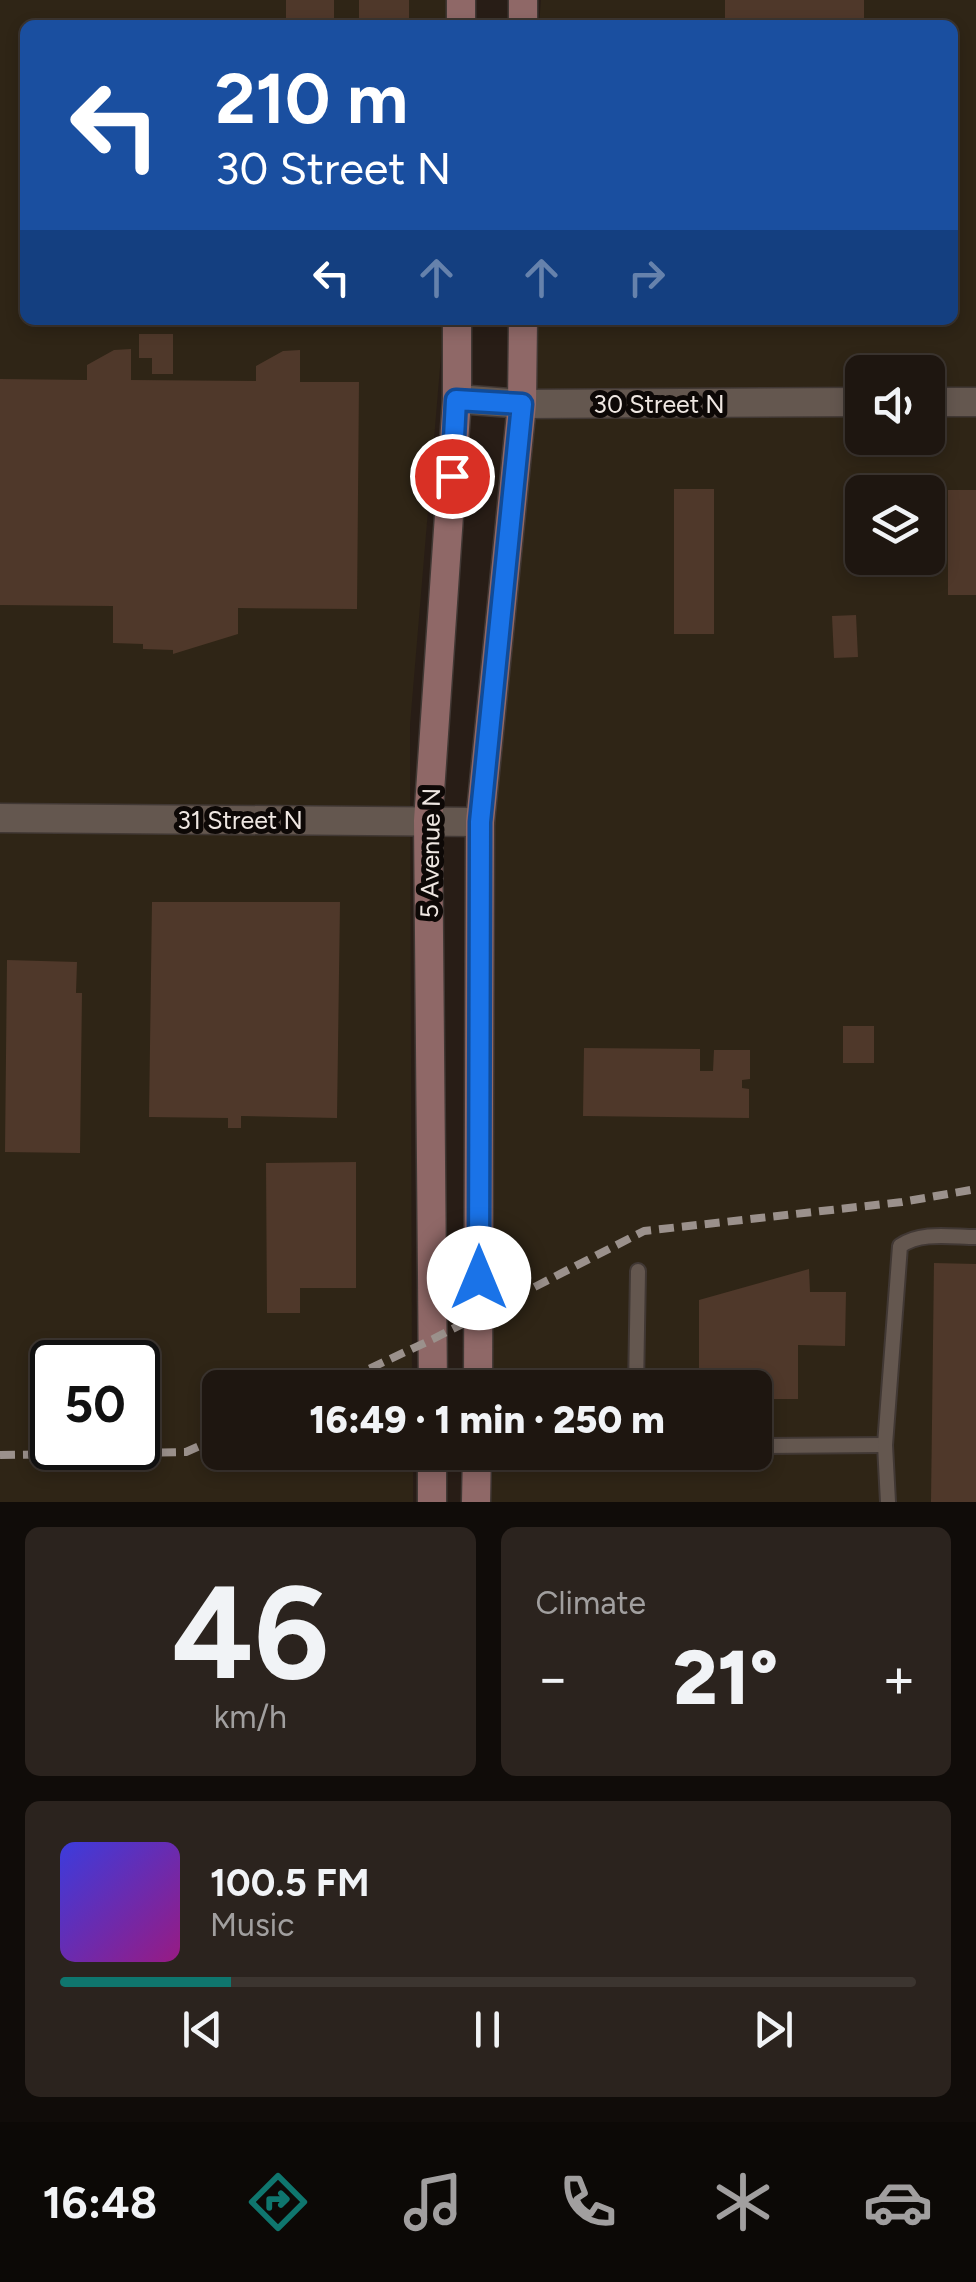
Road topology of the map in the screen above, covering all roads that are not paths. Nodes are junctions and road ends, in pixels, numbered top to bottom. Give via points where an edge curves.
1 (458, 325) edge
2 (523, 325) edge
3 (456, 400) junction
4 (845, 402) edge
5 (945, 402) edge
6 (976, 402) edge
7 (522, 404) junction
8 (0, 818) edge
9 (428, 821) junction
10 (480, 822) junction
11 (976, 1237) edge
12 (638, 1270) dead end
13 (433, 1370) edge
14 (478, 1370) edge
15 (636, 1370) edge
16 (885, 1445) junction
17 (772, 1446) edge
18 (432, 1470) edge
19 (477, 1470) edge
20 (432, 1502) edge
21 (476, 1502) edge
22 (888, 1502) edge

1 - 3 main road, 5 Avenue N
2 - 7 main road, 5 Avenue N
3 - 7 street, 30 Street N
3 - 9 main road, 5 Avenue N
4 - 7 street, 30 Street N
5 - 6 street
7 - 10 main road, 5 Avenue N
8 - 9 street, 31 Street N
9 - 10 street, 31 Street N
9 - 13 main road, 5 Avenue N
10 - 14 main road, 5 Avenue N
11 - 16 lane via 924,1237 900,1246
12 - 15 lane
16 - 17 lane
16 - 22 lane
18 - 20 main road
19 - 21 main road

